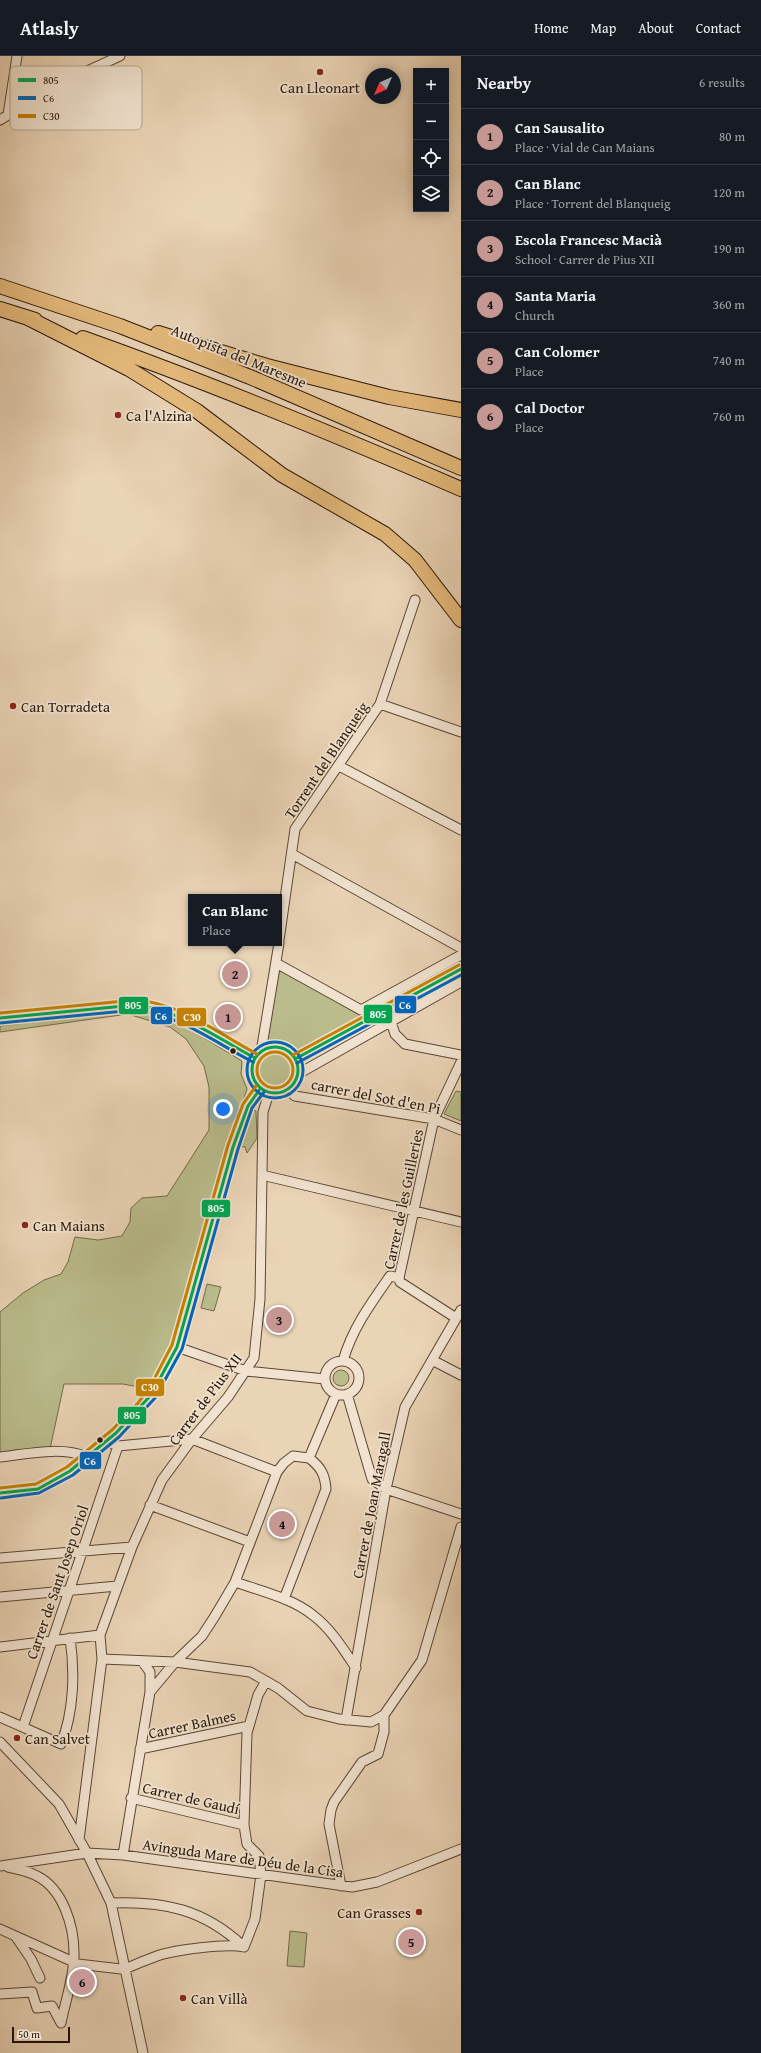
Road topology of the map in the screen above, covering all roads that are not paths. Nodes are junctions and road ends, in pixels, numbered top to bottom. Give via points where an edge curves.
1 (17, 56) edge
2 (120, 56) edge
3 (15, 66) edge
4 (98, 66) edge
5 (10, 101) edge
6 (8, 114) joint
7 (0, 120) edge
8 (0, 286) edge
9 (0, 309) edge
10 (26, 317) junction
11 (120, 326) junction
12 (461, 410) edge
13 (461, 468) edge
14 (461, 489) edge
15 (415, 600) dead end
16 (461, 620) edge
17 (380, 704) junction
18 (461, 732) edge
19 (339, 766) junction
20 (461, 830) edge
21 (292, 854) junction
22 (282, 920) edge
23 (278, 946) edge
24 (461, 948) edge
25 (461, 955) edge
26 (276, 963) junction
27 (461, 969) edge
28 (461, 982) edge
29 (0, 1018) edge
30 (391, 1022) junction
31 (258, 1055) junction
32 (461, 1055) edge
33 (295, 1059) junction
34 (461, 1062) edge
35 (298, 1074) junction
36 (260, 1089) junction
37 (288, 1090) junction
38 (269, 1093) junction
39 (434, 1119) junction
40 (461, 1130) edge
41 (262, 1175) junction
42 (414, 1212) junction
43 (461, 1222) edge
44 (399, 1278) junction
45 (461, 1310) edge
46 (456, 1318) junction
47 (177, 1347) junction
48 (432, 1360) junction
49 (343, 1361) junction
50 (246, 1370) junction
51 (461, 1376) edge
52 (325, 1379) junction
53 (336, 1394) junction
54 (346, 1394) junction
55 (192, 1439) junction
56 (106, 1441) junction
57 (118, 1446) junction
58 (0, 1457) edge
59 (87, 1457) junction
60 (309, 1458) junction
61 (277, 1472) junction
62 (386, 1489) junction
63 (0, 1493) edge
64 (150, 1505) junction
65 (461, 1514) edge
66 (461, 1527) edge
67 (250, 1542) junction
68 (132, 1547) junction
69 (82, 1551) junction
70 (0, 1558) edge
71 (235, 1582) junction
72 (117, 1586) junction
73 (69, 1590) junction
74 (0, 1597) edge
75 (284, 1599) junction
76 (100, 1634) junction
77 (70, 1638) junction
78 (52, 1640) junction
79 (0, 1647) edge
80 (102, 1659) junction
81 (142, 1661) junction
82 (175, 1662) junction
83 (356, 1668) junction
84 (266, 1681) junction
85 (150, 1692) junction
86 (384, 1715) junction
87 (0, 1717) edge
88 (346, 1720) junction
89 (249, 1726) junction
90 (24, 1727) junction
91 (0, 1742) edge
92 (140, 1749) junction
93 (131, 1798) junction
94 (244, 1824) junction
95 (79, 1840) junction
96 (461, 1849) edge
97 (87, 1853) junction
98 (123, 1855) junction
99 (0, 1866) edge
100 (261, 1875) junction
101 (340, 1886) junction
102 (111, 1903) junction
103 (0, 1928) edge
104 (14, 1935) junction
105 (244, 1947) junction
106 (73, 1962) junction
107 (125, 1969) junction
108 (40, 1978) dead end
109 (0, 1994) edge
110 (143, 2053) edge

1 - 3 street
2 - 4 street
5 - 6 street
6 - 7 street
8 - 11 highway, Autopista del Maresme
9 - 10 highway
10 - 14 highway via 148,361
10 - 16 highway via 135,373 197,411 282,475 385,534 415,560
11 - 12 highway via 171,336 266,366 389,397
11 - 13 highway, Autopista del Maresme via 250,377
15 - 17 street, Torrent del Blanqueig
17 - 18 street
17 - 19 street, Torrent del Blanqueig
19 - 20 street
19 - 21 street, Torrent del Blanqueig via 295,829
21 - 22 street, Torrent del Blanqueig
21 - 24 street
23 - 26 street
25 - 26 street via 361,1010
26 - 31 street
27 - 33 street
28 - 30 street
29 - 31 street via 135,1005 156,1006 177,1013
30 - 32 street via 396,1034 405,1044
30 - 35 street
31 - 33 street via 268,1048 282,1048
31 - 36 street via 252,1072
33 - 35 street
34 - 39 street, Carrer de les Guilleries
35 - 37 street
36 - 38 street
36 - 47 street via 248,1106 233,1147
37 - 38 street via 276,1094
37 - 39 street, carrer del Sot d'en Pi via 295,1096
38 - 41 street, Carrer de Pius XII via 263,1112
39 - 40 street, carrer del Sot d'en Pi
39 - 42 street, Carrer de les Guilleries
41 - 42 street
41 - 50 street, Carrer de Pius XII via 260,1299 254,1358
42 - 43 street
42 - 44 street, Carrer de les Guilleries
44 - 46 street, Carrer de les Guilleries via 400,1282
44 - 49 street via 390,1276 371,1303 356,1326
45 - 46 street, Carrer de Joan Maragall
46 - 48 street, Carrer de Joan Maragall
47 - 50 street
47 - 56 street via 151,1394
48 - 51 street
48 - 62 street, Carrer de Joan Maragall via 405,1407
49 - 52 street via 329,1366
49 - 54 street via 351,1364 358,1373 357,1385
50 - 52 street
50 - 55 street, Carrer de Pius XII via 228,1398
52 - 53 street via 329,1389
53 - 54 street
53 - 60 street
54 - 62 street via 372,1479
55 - 57 street
55 - 61 street
55 - 64 street, Carrer de Pius XII via 162,1480
56 - 57 street
56 - 59 street
57 - 69 street, Carrer de Sant Josep Oriol
58 - 59 street via 62,1452
59 - 63 street via 58,1480 41,1488
60 - 61 street via 293,1456
60 - 75 street via 321,1469 326,1489
61 - 67 street
62 - 65 street
62 - 83 street, Carrer de Joan Maragall
64 - 67 street
64 - 68 street, Carrer de Pius XII
66 - 86 street via 422,1660
67 - 71 street
68 - 69 street
68 - 72 street, Carrer de Pius XII
69 - 70 street
69 - 73 street, Carrer de Sant Josep Oriol
71 - 75 street
71 - 82 street via 202,1636
72 - 73 street
72 - 76 street, Carrer de Pius XII
73 - 74 street
73 - 78 street, Carrer de Sant Josep Oriol
75 - 83 street via 313,1615 344,1650
76 - 77 street
76 - 80 street
77 - 78 street
77 - 90 street via 71,1700 61,1744
78 - 79 street
78 - 90 street, Carrer de Sant Josep Oriol
80 - 81 street
80 - 95 street
81 - 82 street
81 - 85 street via 150,1672
82 - 84 street via 250,1672
82 - 85 street
83 - 88 street, Carrer de Joan Maragall
84 - 88 street via 307,1711
84 - 89 street via 258,1695
85 - 92 street
86 - 88 street via 371,1722
86 - 101 street via 384,1732 378,1754 362,1762 331,1810 329,1824
87 - 90 street
89 - 92 street, Carrer Balmes
89 - 94 street
91 - 95 street via 59,1804
92 - 93 street
93 - 94 street, Carrer de Gaudí
93 - 98 street
94 - 100 street via 247,1844 259,1856
95 - 97 street
96 - 101 street, Avinguda Mare de Déu de la Cisa via 377,1882
97 - 98 street, Avinguda Mare de Déu de la Cisa
97 - 99 street, Avinguda Mare de Déu de la Cisa
97 - 102 street
98 - 100 street, Avinguda Mare de Déu de la Cisa
99 - 106 street via 39,1876 57,1893 68,1916
100 - 101 street, Avinguda Mare de Déu de la Cisa
100 - 105 street via 255,1919
102 - 105 street via 144,1902 194,1913 233,1937
102 - 107 street
103 - 104 street
104 - 106 street
104 - 108 street via 31,1959
105 - 107 street via 236,1945 206,1948 158,1956
106 - 107 street
106 - 109 street via 61,2022 52,2006 37,2008 32,1992
107 - 110 street

